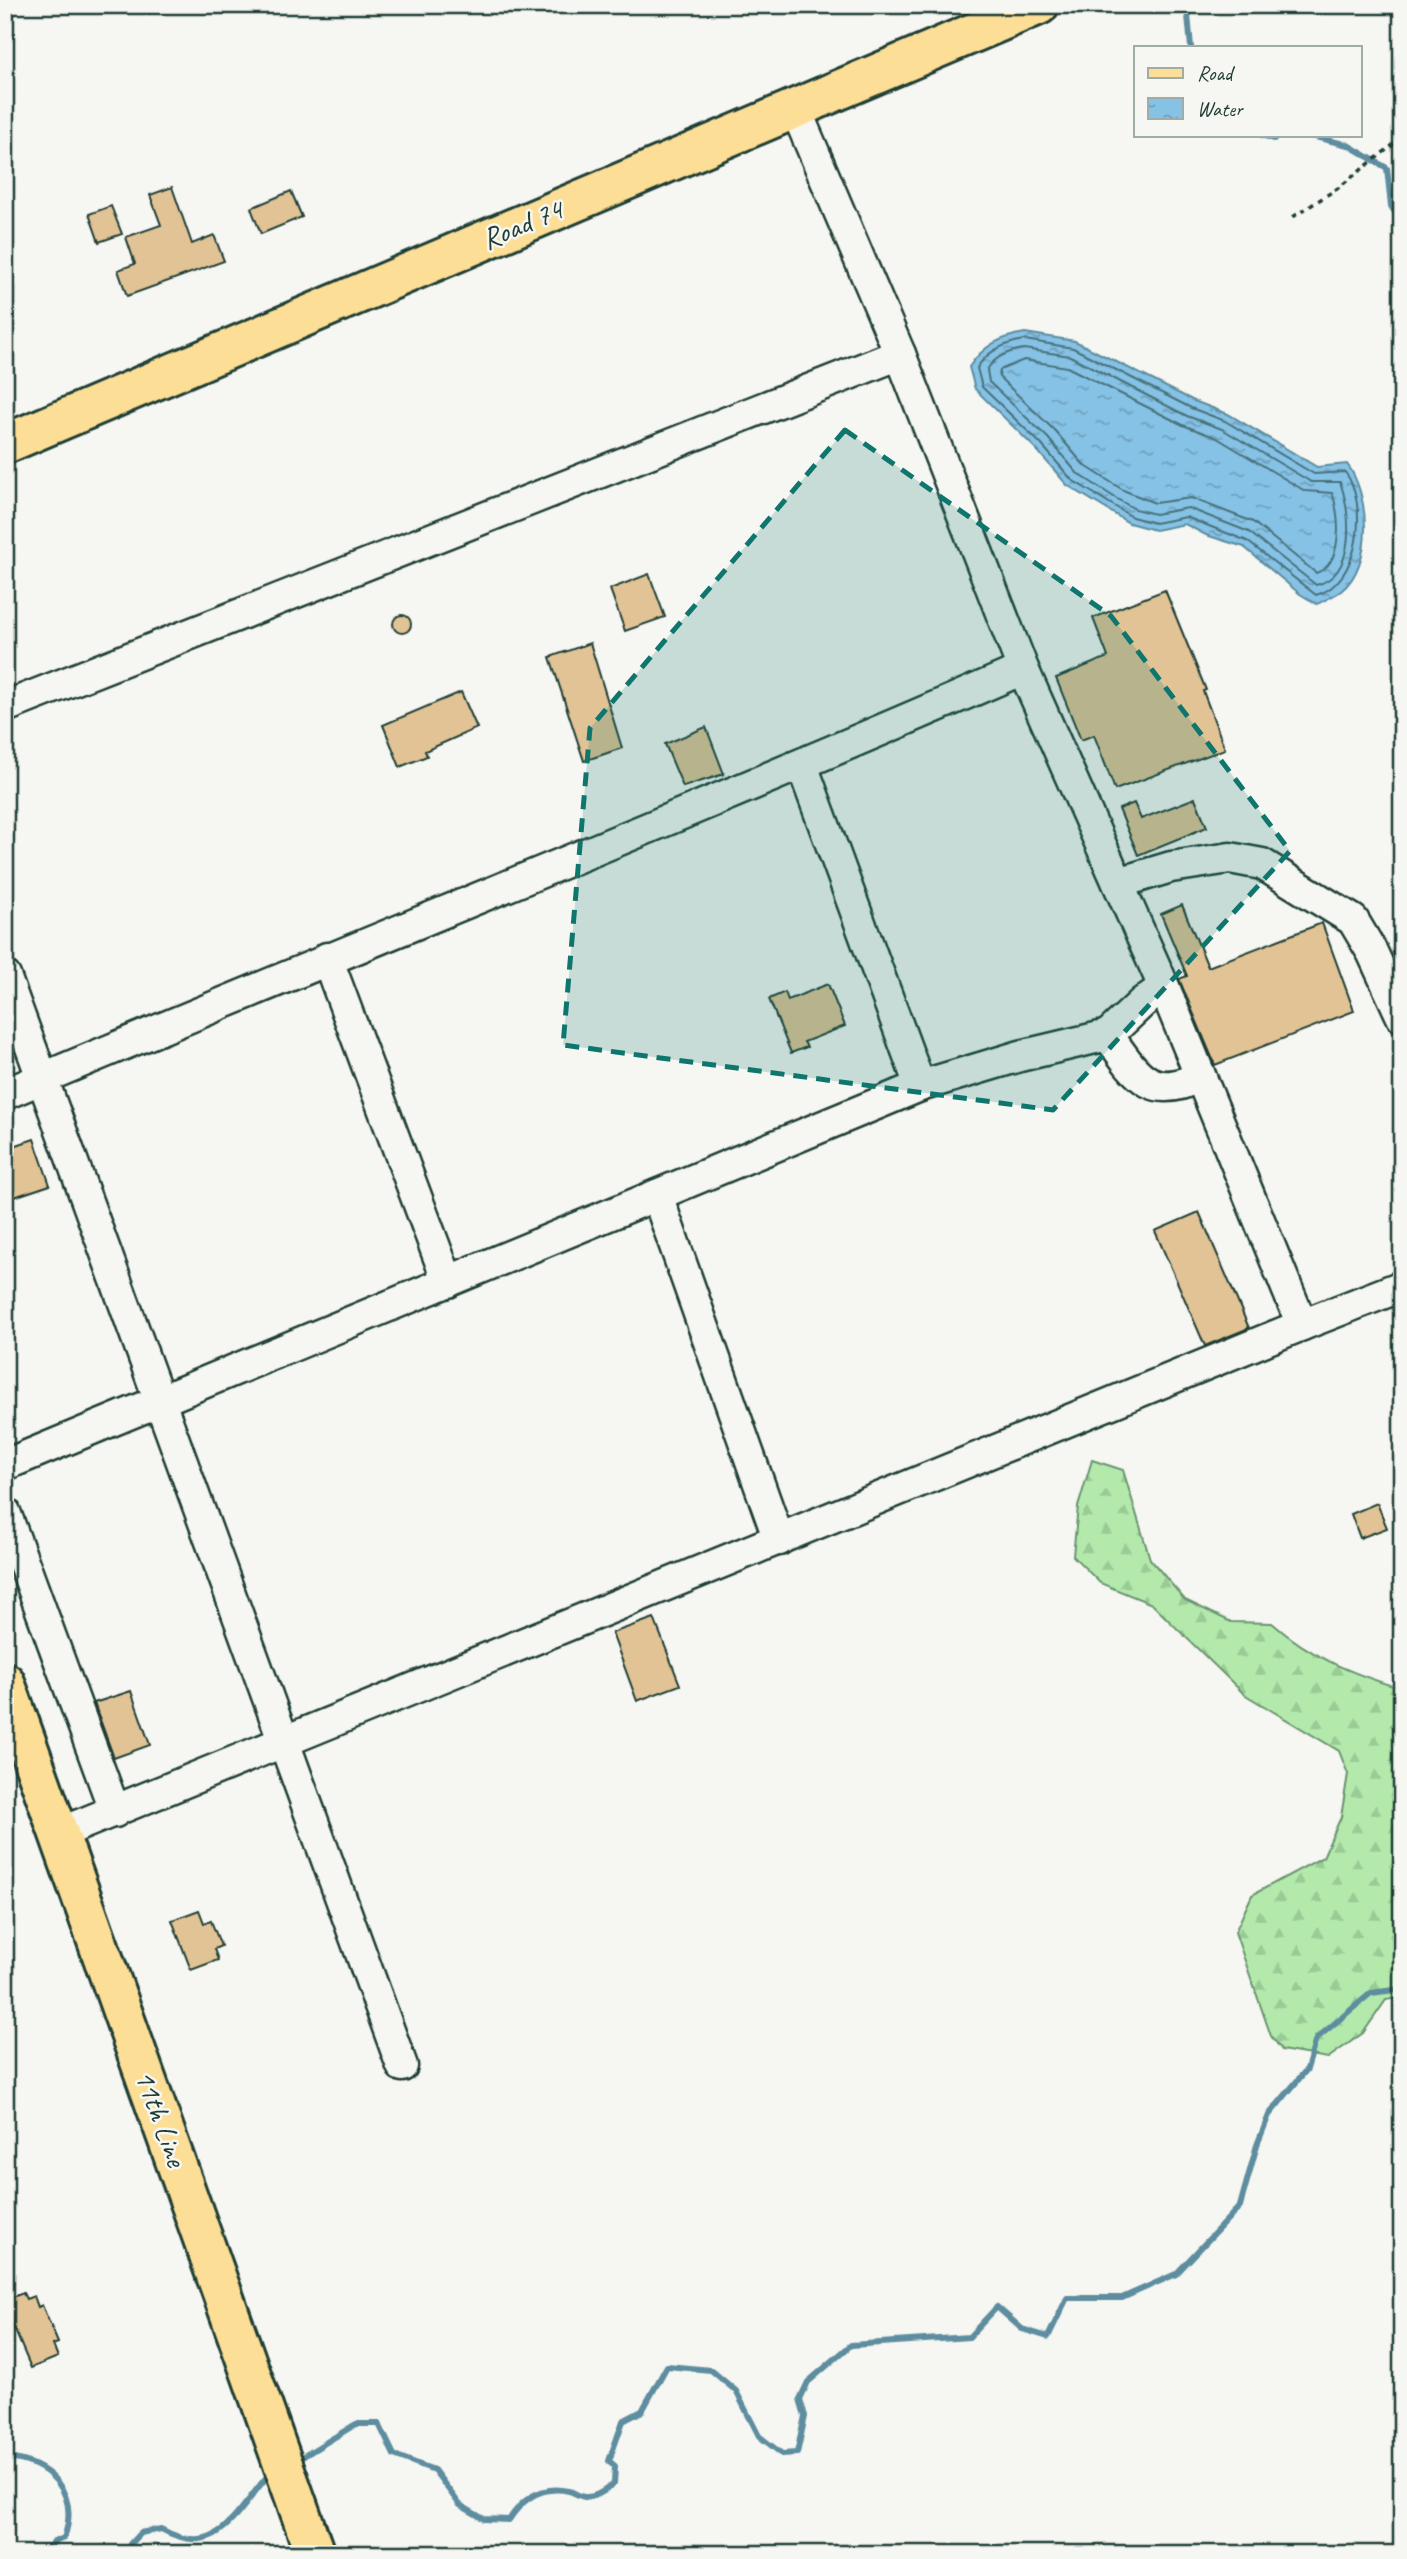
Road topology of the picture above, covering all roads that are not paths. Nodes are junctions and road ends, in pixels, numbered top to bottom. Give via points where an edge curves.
1 (1039, 5) edge
2 (795, 108) junction
3 (901, 354) junction
4 (5, 444) edge
5 (1023, 669) junction
6 (5, 707) edge
7 (802, 765) junction
8 (1118, 883) junction
9 (327, 958) junction
10 (5, 976) edge
11 (1164, 987) junction
12 (1402, 1017) edge
13 (1108, 1035) junction
14 (1200, 1076) junction
15 (44, 1078) junction
16 (920, 1086) junction
17 (5, 1094) edge
18 (657, 1195) junction
19 (448, 1282) junction
20 (1402, 1286) edge
21 (1302, 1325) junction
22 (161, 1401) junction
23 (5, 1465) edge
24 (5, 1513) edge
25 (779, 1540) junction
26 (5, 1682) edge
27 (285, 1742) junction
28 (115, 1812) junction
29 (60, 1833) junction
30 (402, 2066) dead end
31 (315, 2554) edge

1 - 2 main road, Road 74
2 - 3 lane
2 - 4 main road, Road 74
3 - 5 lane
3 - 6 lane
5 - 7 lane
5 - 8 lane
7 - 9 lane
7 - 16 lane
8 - 11 lane
8 - 12 lane via 1171,867 1230,858 1262,864 1353,920
9 - 15 lane
9 - 19 lane
10 - 15 lane
11 - 13 lane
11 - 14 lane
13 - 14 lane via 1133,1068 1157,1088 1179,1088
13 - 16 lane
14 - 21 lane
15 - 17 lane
15 - 22 lane
16 - 18 lane
18 - 19 lane
18 - 25 lane
19 - 22 lane
20 - 21 lane
21 - 25 lane
22 - 23 lane
22 - 27 lane
24 - 28 lane
25 - 27 lane
26 - 29 main road, 11th Line
27 - 28 lane
27 - 30 lane
28 - 29 lane
29 - 31 main road, 11th Line

